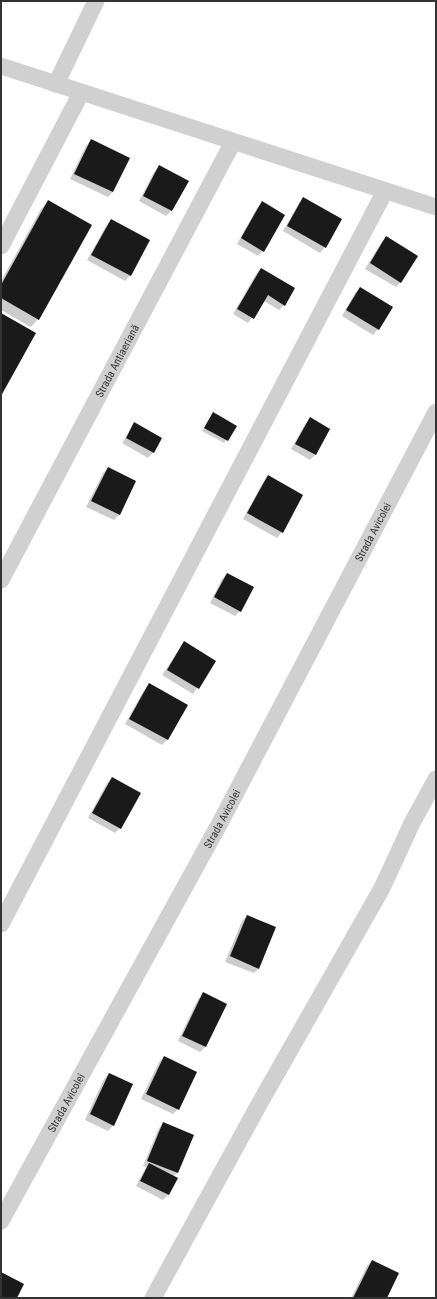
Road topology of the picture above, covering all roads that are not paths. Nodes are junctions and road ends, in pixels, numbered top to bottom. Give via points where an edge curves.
1 (96, 1) edge
2 (1, 66) edge
3 (56, 84) junction
4 (81, 93) junction
5 (233, 142) junction
6 (385, 191) junction
7 (436, 207) edge
8 (1, 246) edge
9 (436, 412) edge
10 (1, 580) edge
11 (436, 779) edge
12 (1, 924) edge
13 (1, 1221) edge
14 (153, 1298) edge

1 - 3 street
2 - 3 street
3 - 4 street
4 - 5 street
4 - 8 street
5 - 6 street
5 - 10 street, Strada Antiaeriană
6 - 7 street
6 - 12 street
9 - 13 street, Strada Avicolei via 221,822
11 - 14 street via 382,888 253,1114

